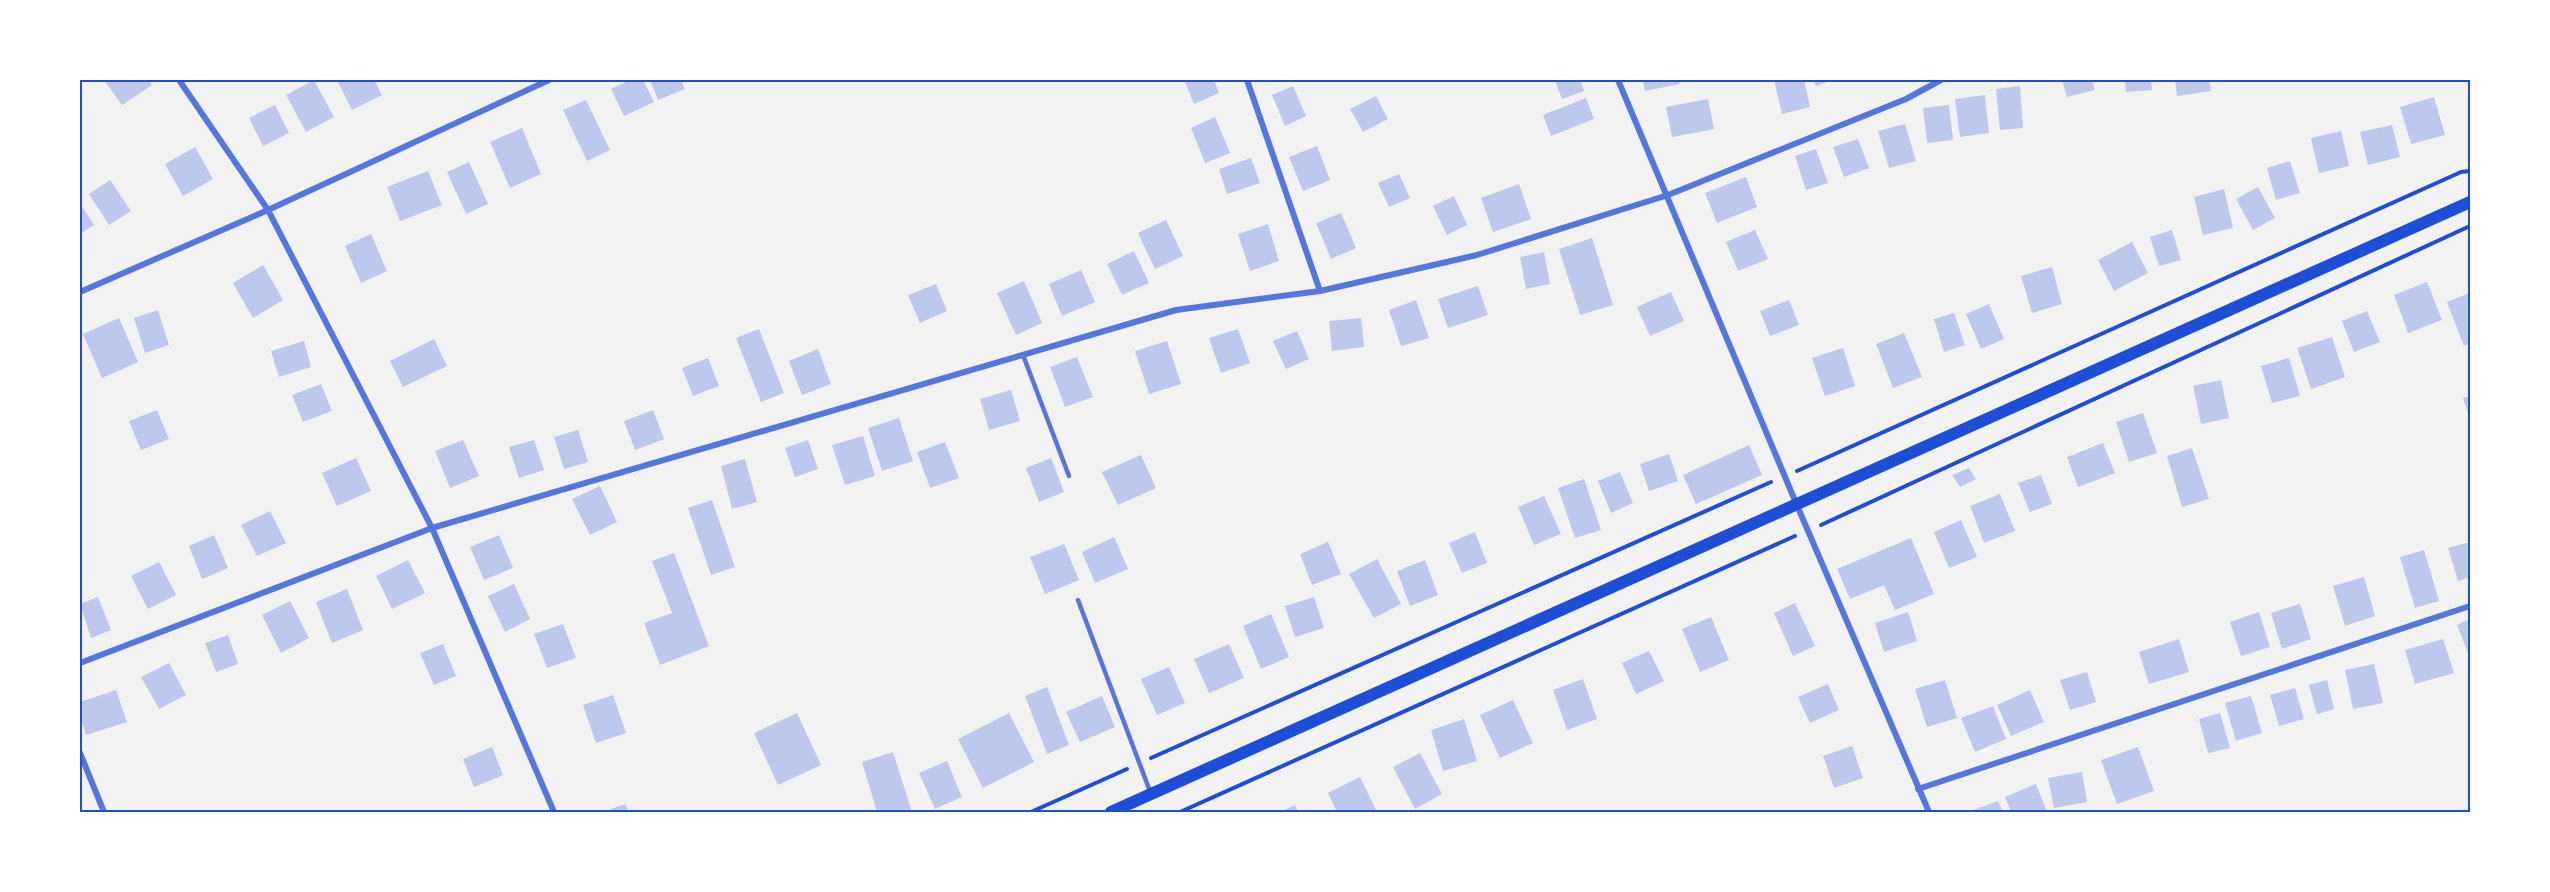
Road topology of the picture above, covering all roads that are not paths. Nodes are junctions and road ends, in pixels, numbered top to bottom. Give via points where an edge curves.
1 (179, 80) edge
2 (549, 80) edge
3 (1247, 80) edge
4 (1618, 80) edge
5 (1941, 80) edge
6 (1668, 195) junction
7 (2470, 202) edge
8 (268, 210) junction
9 (1320, 291) junction
10 (80, 292) edge
11 (1023, 355) junction
12 (1069, 476) dead end
13 (1796, 503) junction
14 (432, 528) junction
15 (1078, 600) dead end
16 (2470, 606) edge
17 (80, 663) edge
18 (80, 753) edge
19 (1918, 789) junction
20 (1151, 794) junction
21 (105, 813) edge
22 (554, 813) edge
23 (1111, 813) edge
24 (1929, 813) edge

1 - 8 street
2 - 8 street
3 - 9 street
4 - 6 street
5 - 6 street via 1906,99
6 - 9 street via 1477,255
6 - 13 street
7 - 13 main road
8 - 10 street
8 - 14 street
9 - 11 street via 1176,310
11 - 12 lane
11 - 14 street
13 - 19 street
13 - 20 main road
14 - 17 street
14 - 22 street
15 - 20 lane
16 - 19 street
18 - 21 street
19 - 24 street
20 - 23 main road

